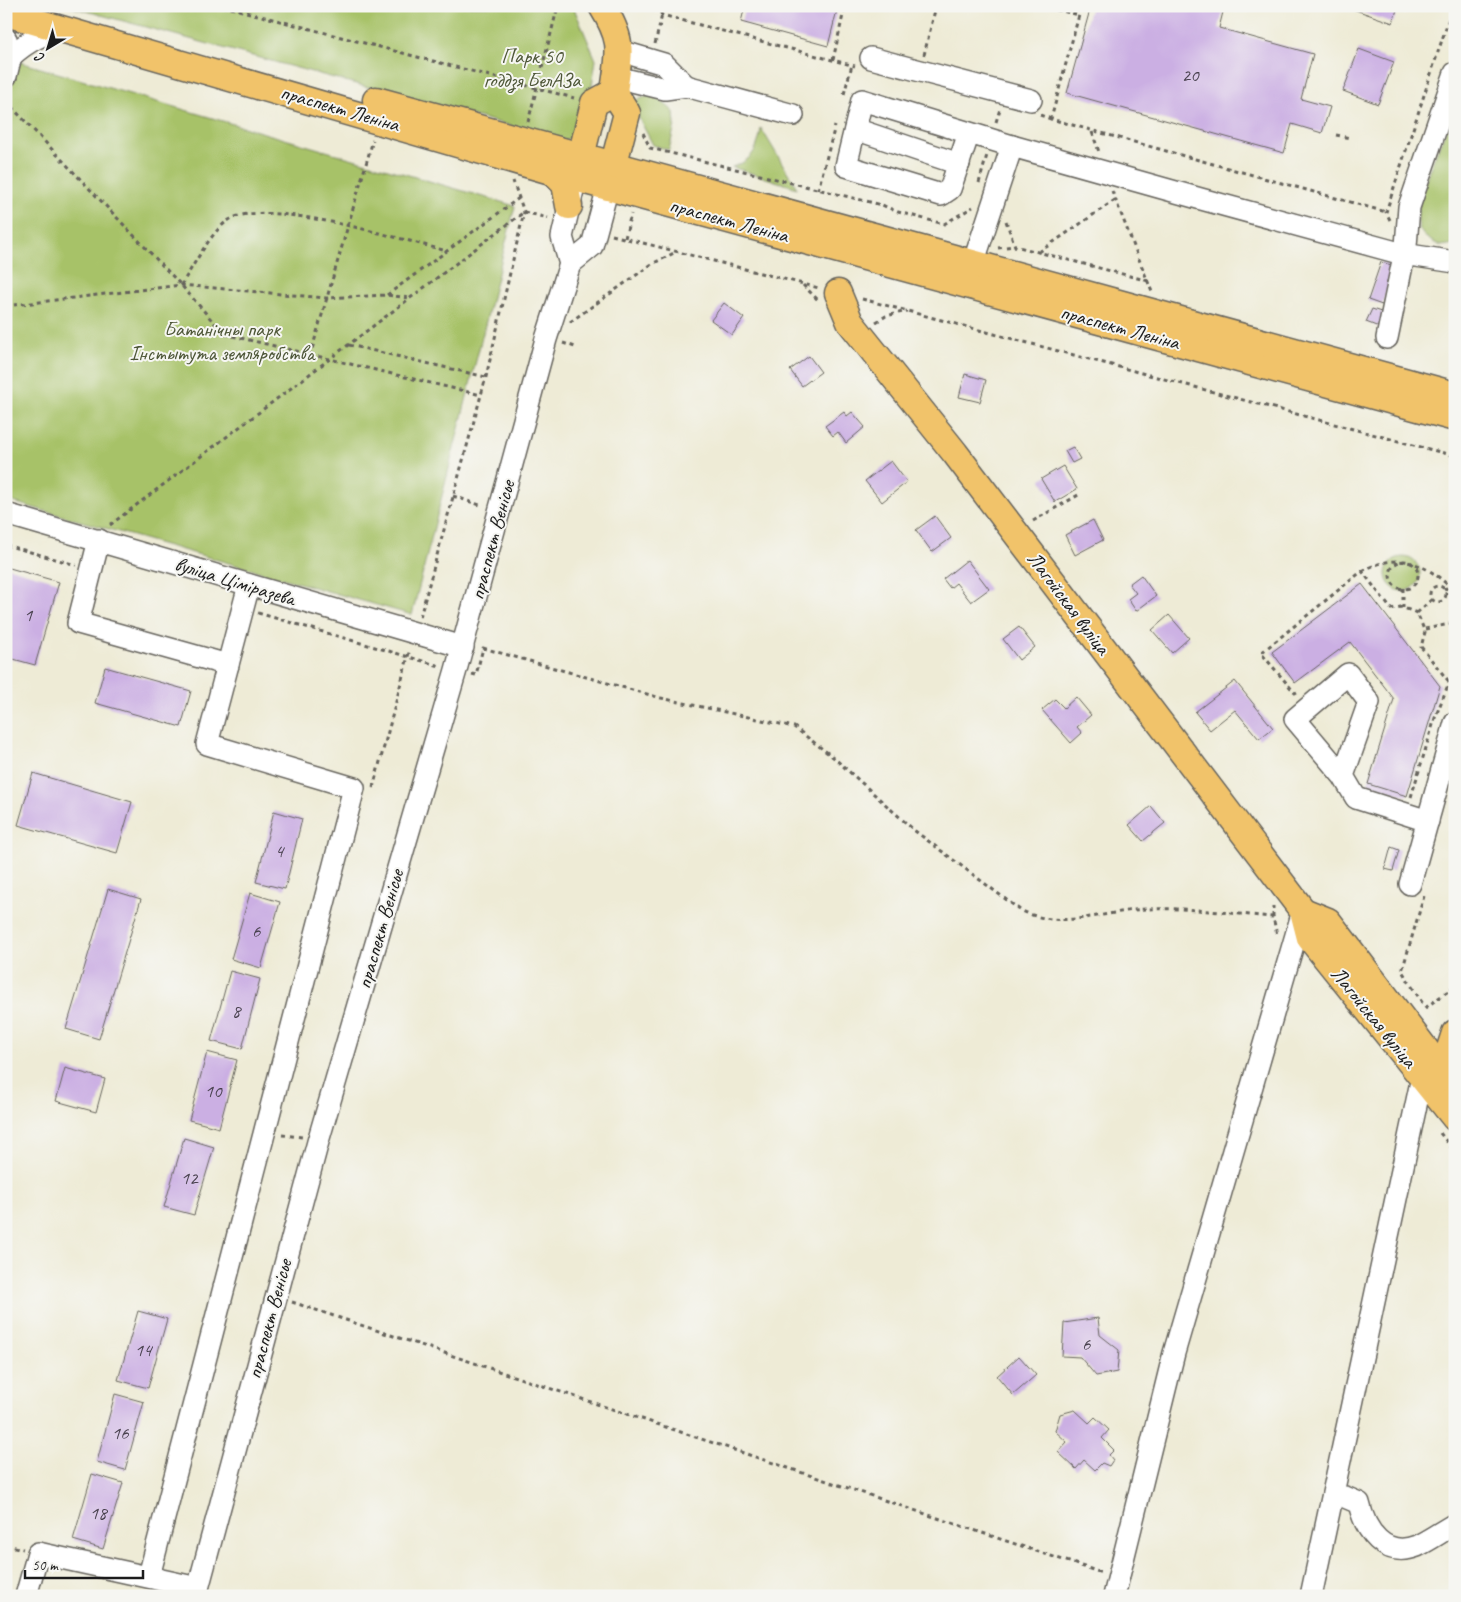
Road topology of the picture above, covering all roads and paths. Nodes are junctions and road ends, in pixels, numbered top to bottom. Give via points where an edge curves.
1 (46, 6) edge
2 (223, 6) edge
3 (558, 6) edge
4 (602, 6) edge
5 (656, 6) edge
6 (845, 6) edge
7 (936, 6) edge
8 (1041, 6) edge
9 (6, 13) edge
10 (63, 30) junction
11 (620, 51) junction
12 (8, 57) edge
13 (834, 60) junction
14 (861, 62) joint
15 (920, 71) junction
16 (1455, 73) edge
17 (686, 86) junction
18 (537, 88) junction
19 (608, 91) junction
20 (1031, 100) dead end
21 (6, 101) edge
22 (793, 115) dead end
23 (855, 130) junction
24 (1092, 131) junction
25 (642, 132) dead end
26 (969, 134) junction
27 (1336, 135) dead end
28 (1350, 138) dead end
29 (373, 139) dead end
30 (1012, 146) junction
31 (959, 164) junction
32 (569, 169) junction
33 (1105, 172) junction
34 (610, 176) junction
35 (512, 180) dead end
36 (519, 198) junction
37 (1115, 200) junction
38 (990, 210) junction
39 (524, 212) junction
40 (1386, 212) dead end
41 (567, 215) junction
42 (347, 226) junction
43 (596, 230) junction
44 (1015, 246) junction
45 (995, 248) dead end
46 (446, 251) junction
47 (678, 251) junction
48 (1038, 252) junction
49 (1404, 254) junction
50 (1455, 262) edge
51 (570, 264) junction
52 (969, 274) junction
53 (181, 285) junction
54 (838, 293) junction
55 (387, 295) junction
56 (326, 298) junction
57 (410, 298) junction
58 (6, 306) edge
59 (568, 324) dead end
60 (564, 337) dead end
61 (1387, 338) dead end
62 (349, 345) junction
63 (560, 353) dead end
64 (310, 356) junction
65 (328, 360) junction
66 (486, 377) dead end
67 (481, 395) dead end
68 (1455, 395) edge
69 (1455, 418) edge
70 (1455, 456) edge
71 (1080, 494) dead end
72 (453, 496) dead end
73 (500, 512) junction
74 (6, 514) edge
75 (1016, 533) junction
76 (96, 539) junction
77 (6, 545) edge
78 (1404, 561) junction
79 (84, 568) dead end
80 (1362, 571) dead end
81 (1455, 581) edge
82 (250, 585) junction
83 (1449, 586) junction
84 (1403, 588) junction
85 (1444, 590) junction
86 (1455, 592) edge
87 (1432, 599) junction
88 (1403, 608) dead end
89 (243, 609) junction
90 (1455, 623) edge
91 (1424, 629) junction
92 (485, 638) dead end
93 (473, 648) junction
94 (228, 665) junction
95 (456, 670) junction
96 (1455, 674) edge
97 (1452, 684) junction
98 (1455, 689) edge
99 (1455, 723) edge
100 (1343, 776) dead end
101 (1428, 821) junction
102 (1418, 886) joint
103 (1303, 911) junction
104 (1280, 943) dead end
105 (1425, 1007) dead end
106 (1453, 1037) edge
107 (1437, 1078) edge
108 (1455, 1118) edge
109 (275, 1297) junction
110 (1345, 1497) junction
111 (1455, 1524) edge
112 (149, 1576) junction
113 (1117, 1587) edge
114 (197, 1592) edge
115 (26, 1596) edge
116 (1311, 1596) edge
117 (1325, 1596) edge

1 - 32 main road, праспект Леніна
2 - 18 path
3 - 18 path
4 - 11 main road via 617,36
5 - 13 path via 662,15
6 - 13 path
7 - 15 path
8 - 24 path via 1078,15 1051,119
9 - 10 main road, праспект Леніна
10 - 12 street via 39,36
10 - 32 main road, праспект Леніна
11 - 17 street via 664,64
11 - 19 main road
13 - 14 path
14 - 15 street
15 - 20 street
16 - 49 street via 1409,207
17 - 19 street
17 - 22 street
18 - 19 path
19 - 32 main road
19 - 34 main road via 627,113
21 - 53 path
23 - 26 street via 862,100
23 - 31 street
23 - 31 street via 846,166 941,195 950,189
24 - 33 path
24 - 40 path
25 - 38 path via 650,148 882,205 944,224 972,207
26 - 30 street
26 - 31 street
27 - 28 path
29 - 42 path
30 - 33 street
30 - 38 street
32 - 34 main road, праспект Леніна
32 - 41 main road via 565,184
33 - 37 path
33 - 49 street
34 - 43 street
34 - 52 main road, праспект Леніна
35 - 36 path
36 - 39 path
36 - 46 path
37 - 48 path
37 - 48 path via 1148,281
38 - 44 path via 1004,216
38 - 52 street
39 - 41 path
39 - 57 path
41 - 51 street via 562,236
42 - 46 path
42 - 53 path via 303,216 270,213 229,220 216,232
42 - 56 path
43 - 47 path
43 - 51 street via 592,246
44 - 45 path
44 - 48 path
46 - 55 path
47 - 54 path
47 - 59 path via 652,264
49 - 50 street
49 - 61 street
51 - 73 street, праспект Венісье via 546,339
52 - 68 main road, праспект Леніна
52 - 69 main road, праспект Леніна
53 - 56 path
53 - 58 path
53 - 64 path via 224,334
54 - 70 path
54 - 75 main road, Лагойская вуліца via 850,322
55 - 56 path
55 - 57 path
56 - 64 path
57 - 62 path
60 - 63 path
62 - 65 path
62 - 66 path
64 - 65 path
65 - 67 path
65 - 76 path
71 - 75 path
72 - 73 path
73 - 93 street, праспект Венісье
74 - 76 street, вуліца Ціміразева
75 - 103 main road, Лагойская вуліца
76 - 82 street, вуліца Ціміразева
76 - 94 street via 78,623
77 - 79 path
78 - 80 path via 1385,562
78 - 83 path via 1427,568
78 - 84 path via 1396,564 1391,572 1395,585
78 - 84 path via 1413,564 1418,575 1415,583
81 - 83 path
82 - 89 street
82 - 93 street, вуліца Ціміразева
83 - 85 path
83 - 86 path
84 - 88 path
85 - 87 path via 1446,594 1442,601
85 - 87 path via 1440,587 1432,589
87 - 91 path via 1417,613
89 - 94 street
89 - 95 path
90 - 91 path
91 - 97 path via 1421,647
92 - 93 path
93 - 95 street, праспект Венісье
93 - 95 path via 476,675
93 - 104 path via 660,698 794,728 833,757 915,831 1020,910 1034,917 1068,920 1147,909 1186,909 1273,918
94 - 112 street via 207,744 354,788
95 - 109 street, праспект Венісье
96 - 97 path
97 - 98 path
99 - 101 street
100 - 101 street via 1356,798
101 - 102 street
102 - 105 path via 1402,971
103 - 107 main road, Лагойская вуліца via 1328,921
103 - 113 street via 1174,1353
106 - 107 main road
107 - 108 main road, Лагойская вуліца
107 - 110 street
107 - 116 street
109 - 113 path
109 - 114 street, праспект Венісье
110 - 111 street via 1359,1503 1370,1533 1395,1548 1417,1546
110 - 117 street
112 - 114 street
112 - 115 street via 38,1553

